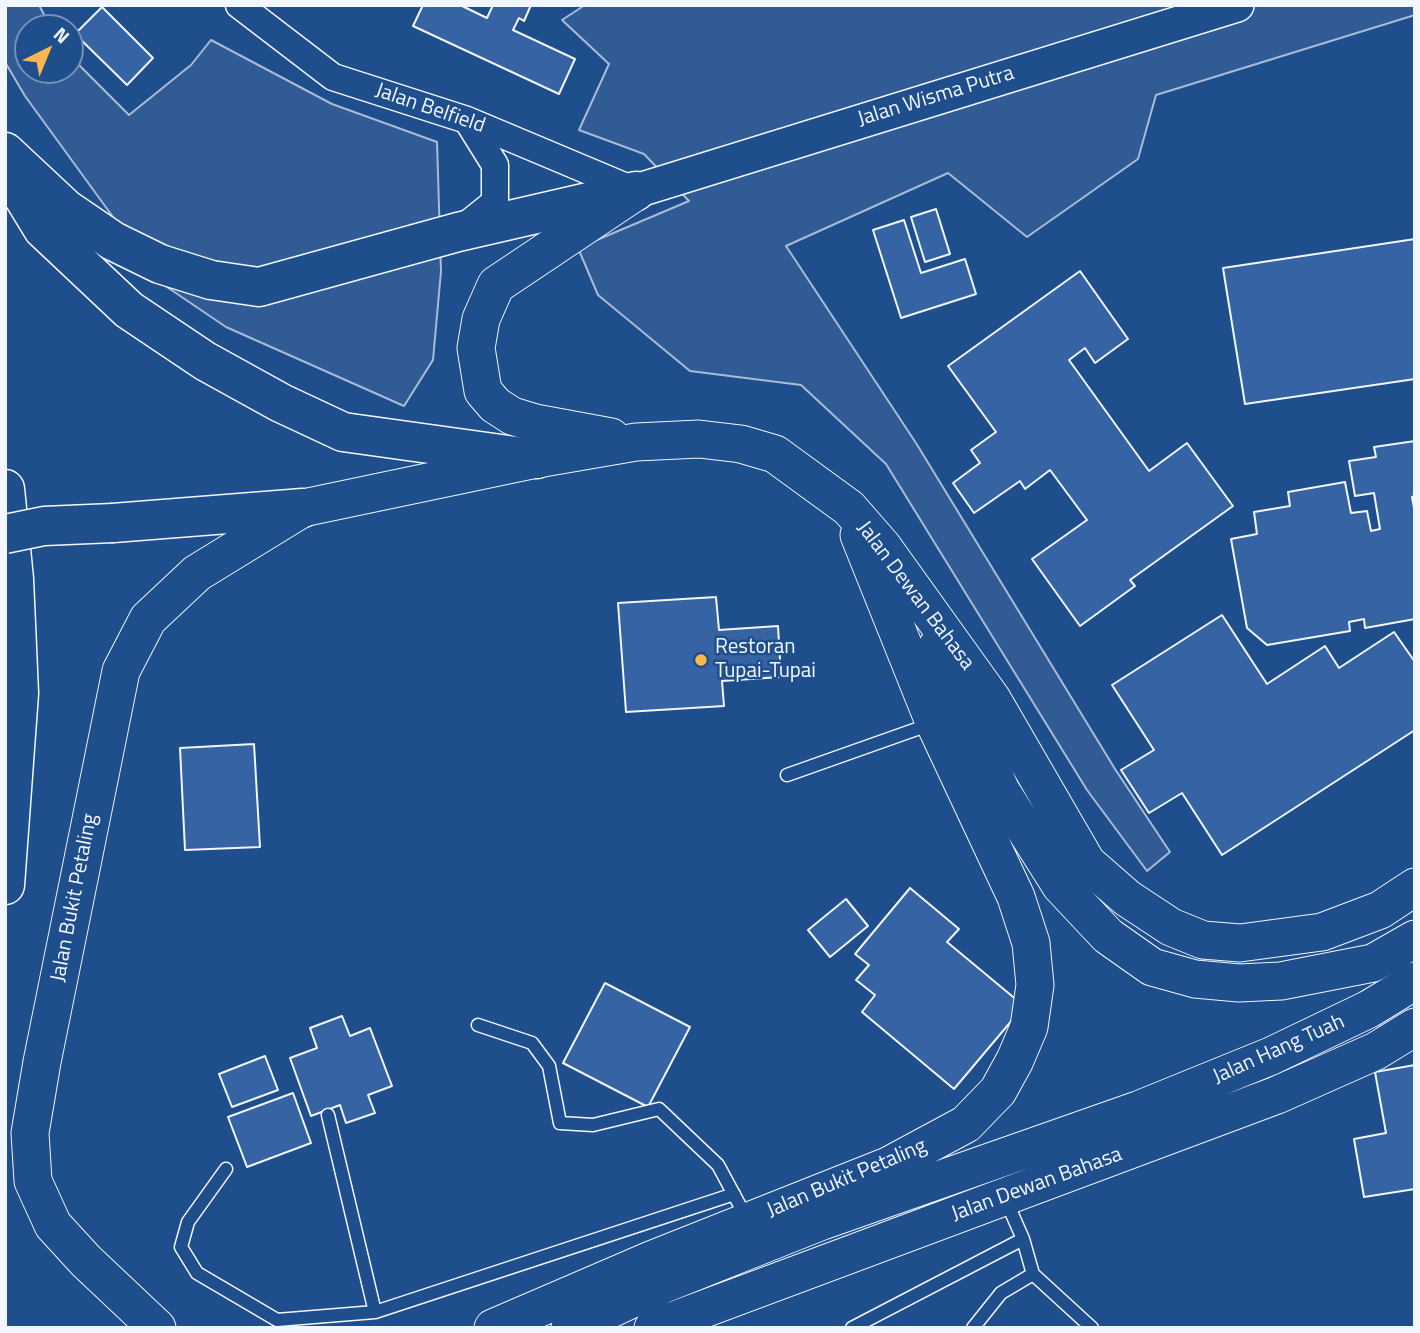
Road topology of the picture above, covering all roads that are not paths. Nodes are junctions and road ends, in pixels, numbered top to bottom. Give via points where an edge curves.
1 (239, 5) edge
2 (1237, 5) edge
3 (467, 120) junction
4 (5, 152) edge
5 (5, 167) edge
6 (636, 191) junction
7 (458, 232) junction
8 (636, 442) junction
9 (537, 459) junction
10 (5, 489) edge
11 (303, 508) junction
12 (849, 508) junction
13 (5, 534) edge
14 (909, 582) junction
15 (934, 722) junction
16 (787, 775) dead end
17 (5, 885) edge
18 (1415, 887) edge
19 (1415, 939) edge
20 (1415, 981) edge
21 (478, 1025) dead end
22 (1415, 1027) edge
23 (1138, 1110) joint
24 (328, 1115) dead end
25 (226, 1169) dead end
26 (1004, 1197) junction
27 (741, 1207) junction
28 (1023, 1239) junction
29 (1033, 1274) junction
30 (664, 1284) junction
31 (375, 1312) junction
32 (668, 1325) edge
33 (157, 1328) edge
34 (493, 1328) edge
35 (519, 1328) edge
36 (570, 1328) edge
37 (852, 1328) edge
38 (973, 1328) edge
39 (1092, 1328) edge

1 - 3 street, Jalan Belfield via 333,77
2 - 6 street, Jalan Wisma Putra
3 - 6 street, Jalan Belfield
3 - 7 street via 495,165 495,202
4 - 7 main road via 66,209 113,241 160,264 211,280 259,287
5 - 9 main road via 43,229 129,310 215,367 343,432
6 - 7 main road
6 - 8 main road via 496,285 481,318 477,348 482,391 512,416
8 - 9 main road, Jalan Dewan Bahasa
8 - 12 main road, Jalan Dewan Bahasa via 699,439 775,454
9 - 11 main road, Jalan Dewan Bahasa
10 - 17 main road via 19,693
11 - 13 main road, bridge via 44,526
11 - 33 main road, Jalan Bukit Petaling via 197,573 148,619 121,671 42,1062 30,1133 33,1181 53,1225
12 - 14 main road, Jalan Dewan Bahasa
12 - 15 main road, Jalan Bukit Petaling
14 - 18 main road, Jalan Dewan Bahasa via 992,699 1087,863 1127,898 1171,927 1203,940 1282,940 1322,932 1380,910
14 - 19 main road via 1000,791 1061,886 1108,936 1152,967 1195,979 1239,983 1281,981 1373,963
15 - 16 lane
15 - 27 main road, Jalan Bukit Petaling via 1016,897 1031,943 1035,985 1029,1027 998,1091 966,1124 888,1166
20 - 23 main road, Jalan Hang Tuah via 1271,1056
21 - 27 lane via 532,1043 549,1066 560,1123 593,1125 659,1110 718,1165
22 - 26 main road, Jalan Dewan Bahasa via 1376,1051 1277,1095
23 - 30 main road, Jalan Dewan Bahasa via 822,1221
24 - 31 lane
25 - 31 lane via 188,1222 181,1247 197,1273 277,1320
26 - 28 lane
26 - 32 main road, Jalan Dewan Bahasa
27 - 31 lane
27 - 34 main road, Jalan Bukit Petaling
28 - 29 lane
28 - 37 lane
29 - 38 lane via 1001,1293
29 - 39 lane
30 - 35 main road
30 - 36 main road, Jalan Dewan Bahasa

